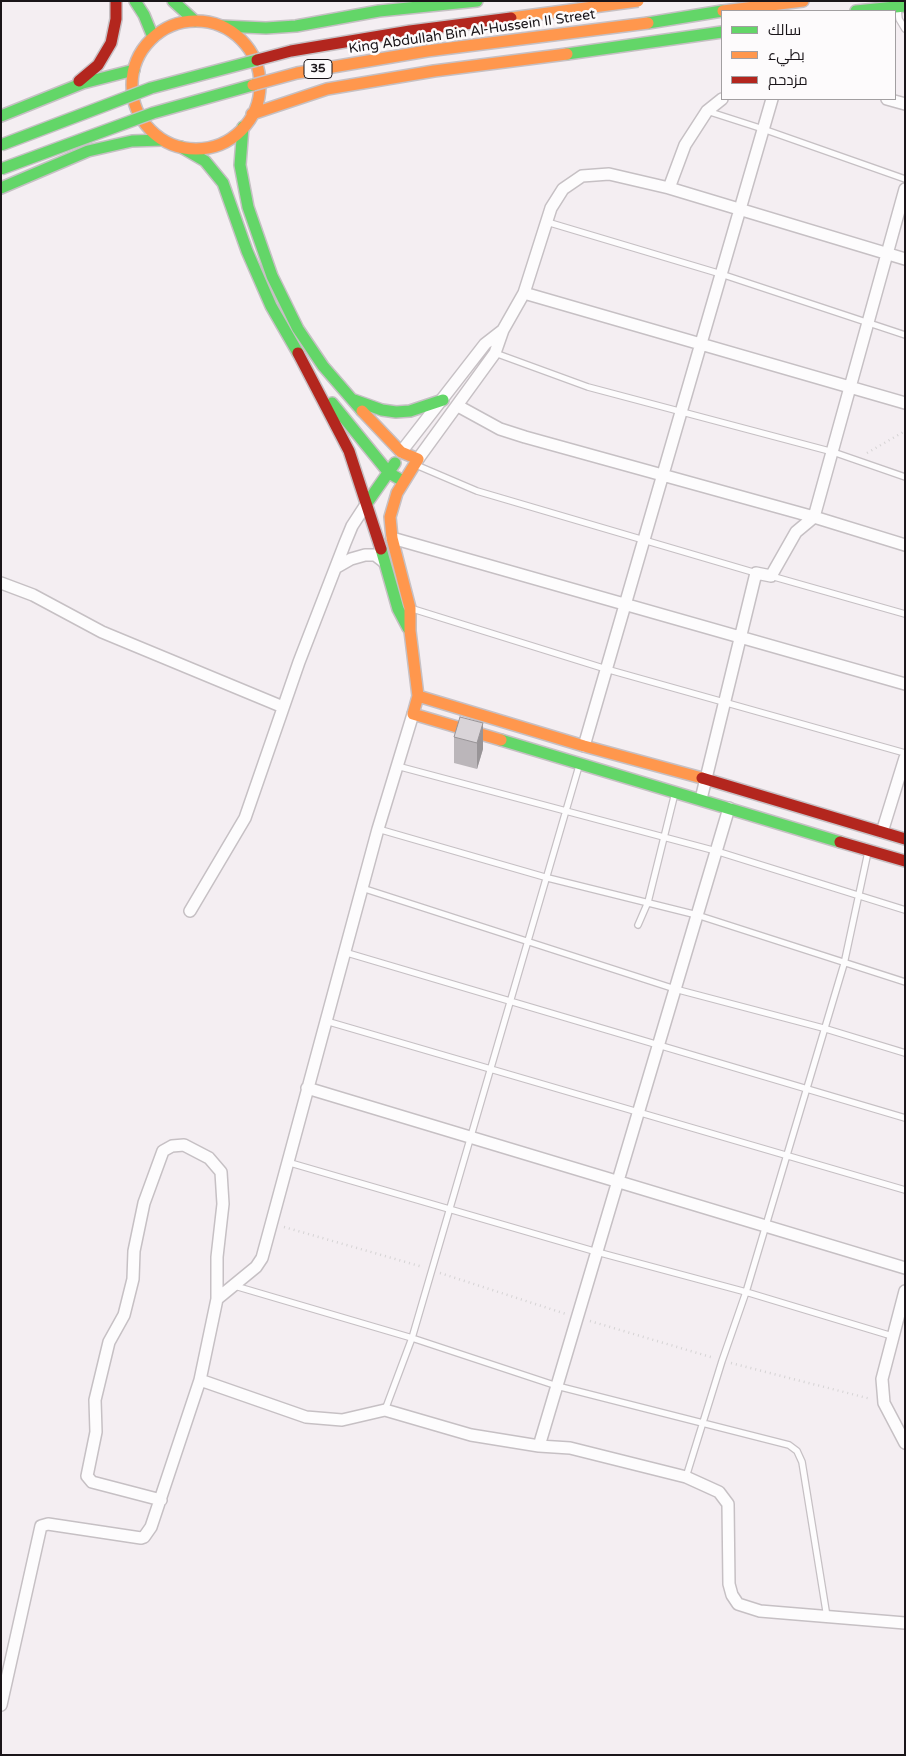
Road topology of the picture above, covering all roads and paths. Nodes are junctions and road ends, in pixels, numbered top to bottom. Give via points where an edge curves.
1 (116, 1) edge
2 (135, 1) edge
3 (174, 1) edge
4 (477, 1) edge
5 (638, 1) edge
6 (803, 1) edge
7 (901, 6) edge
8 (731, 10) edge
9 (865, 10) edge
10 (721, 11) edge
11 (195, 21) junction
12 (222, 26) junction
13 (905, 29) edge
14 (721, 32) edge
15 (153, 37) junction
16 (134, 70) junction
17 (69, 88) junction
18 (721, 100) edge
19 (772, 100) edge
20 (891, 100) edge
21 (905, 104) edge
22 (707, 111) junction
23 (252, 114) junction
24 (1, 116) edge
25 (243, 127) junction
26 (763, 129) junction
27 (162, 140) junction
28 (1, 145) edge
29 (181, 147) junction
30 (1, 169) edge
31 (905, 178) edge
32 (1, 188) edge
33 (669, 188) junction
34 (905, 189) edge
35 (740, 209) junction
36 (547, 222) junction
37 (886, 254) junction
38 (905, 260) edge
39 (721, 274) junction
40 (524, 293) junction
41 (867, 324) junction
42 (503, 330) junction
43 (905, 335) edge
44 (700, 345) junction
45 (495, 353) junction
46 (317, 386) junction
47 (851, 386) junction
48 (352, 400) junction
49 (443, 400) junction
50 (905, 403) edge
51 (458, 406) junction
52 (681, 410) junction
53 (905, 431) edge
54 (402, 452) junction
55 (833, 452) junction
56 (855, 460) junction
57 (416, 462) junction
58 (389, 472) junction
59 (662, 476) junction
60 (905, 477) edge
61 (403, 481) junction
62 (367, 503) junction
63 (814, 517) junction
64 (392, 538) junction
65 (643, 542) junction
66 (905, 545) edge
67 (384, 562) junction
68 (337, 567) junction
69 (756, 573) junction
70 (771, 576) junction
71 (1, 583) edge
72 (625, 604) junction
73 (410, 608) junction
74 (905, 614) edge
75 (410, 631) junction
76 (741, 637) junction
77 (606, 669) junction
78 (905, 684) edge
79 (418, 696) junction
80 (725, 703) junction
81 (283, 708) junction
82 (413, 714) junction
83 (584, 746) junction
84 (905, 753) edge
85 (905, 758) edge
86 (580, 763) junction
87 (397, 766) junction
88 (707, 778) junction
89 (675, 792) junction
90 (701, 799) junction
91 (729, 808) junction
92 (567, 811) junction
93 (378, 829) junction
94 (882, 832) junction
95 (665, 838) junction
96 (905, 839) edge
97 (869, 850) junction
98 (716, 851) junction
99 (905, 861) edge
100 (548, 878) junction
101 (362, 888) junction
102 (860, 895) junction
103 (648, 902) junction
104 (905, 910) edge
105 (190, 911) dead end
106 (697, 915) junction
107 (638, 925) dead end
108 (528, 942) junction
109 (344, 952) junction
110 (844, 964) junction
111 (905, 982) edge
112 (675, 989) junction
113 (510, 1001) junction
114 (326, 1020) junction
115 (823, 1028) junction
116 (658, 1045) junction
117 (905, 1053) edge
118 (491, 1068) junction
119 (307, 1088) junction
120 (805, 1088) junction
121 (639, 1110) junction
122 (905, 1118) edge
123 (470, 1137) junction
124 (786, 1154) junction
125 (288, 1162) junction
126 (618, 1182) junction
127 (905, 1190) edge
128 (449, 1209) junction
129 (765, 1226) junction
130 (597, 1252) junction
131 (905, 1268) edge
132 (233, 1285) junction
133 (905, 1291) edge
134 (746, 1292) junction
135 (218, 1299) junction
136 (892, 1336) junction
137 (412, 1338) junction
138 (200, 1380) junction
139 (557, 1386) junction
140 (385, 1410) junction
141 (704, 1423) junction
142 (905, 1443) edge
143 (539, 1446) junction
144 (686, 1477) junction
145 (161, 1500) junction
146 (827, 1616) junction
147 (905, 1623) edge
148 (1, 1705) edge

1 - 17 main road via 111,43 98,65
2 - 15 main road
3 - 11 main road
4 - 12 main road via 379,11 296,26
5 - 28 main road, King Abdullah Bin Al-Hussein II Street / 35, bridge via 410,31 291,51 151,88
6 - 8 main road, King Abdullah Bin Al-Hussein II Street / 35
7 - 9 main road
7 - 13 lane via 899,19
10 - 30 main road, King Abdullah Bin Al-Hussein II Street / 35, bridge via 427,51 297,73 153,113
11 - 12 main road
11 - 15 main road via 173,25
12 - 23 main road via 242,41 255,61 259,86
14 - 23 main road via 434,71 327,89
15 - 16 main road via 140,54
16 - 17 main road
16 - 27 main road via 132,90 137,109 147,126
17 - 24 main road
18 - 22 street
19 - 26 street
20 - 21 street
22 - 26 lane
22 - 33 street via 685,145
23 - 25 main road
25 - 29 main road via 215,146
25 - 48 main road via 239,154 243,187 272,276 298,329
26 - 31 lane
26 - 35 street
27 - 29 main road
27 - 32 main road via 132,141 88,150
29 - 46 main road via 205,161 223,183 264,290
33 - 35 street
33 - 36 street via 608,174 582,176 563,190 551,208
34 - 37 street
35 - 37 street
35 - 39 street
36 - 39 lane
36 - 40 street
37 - 38 street
37 - 41 street
39 - 41 lane
39 - 44 street
40 - 42 street
40 - 44 street
41 - 43 lane
41 - 47 street
42 - 45 street
42 - 49 street via 485,344
44 - 47 street
44 - 52 street
45 - 51 street
45 - 52 lane via 588,387
46 - 58 main road
46 - 62 main road via 349,451
47 - 50 street
47 - 55 street
48 - 49 main road via 396,412
48 - 54 main road
49 - 54 street
51 - 57 street
51 - 59 street via 509,432
52 - 55 lane
52 - 59 street
53 - 56 path
54 - 57 main road
54 - 58 main road
55 - 56 lane
55 - 63 street
56 - 60 lane
57 - 61 main road
57 - 65 lane via 477,491
58 - 61 main road
58 - 62 main road
59 - 63 street
59 - 65 street
61 - 64 main road via 392,506
62 - 67 main road
62 - 68 street via 352,526
63 - 66 street
63 - 70 street via 796,532
64 - 72 street
64 - 73 main road
65 - 69 lane
65 - 72 street
67 - 68 street via 375,555 365,555
67 - 75 main road via 398,608
68 - 81 street
69 - 70 street
69 - 76 street
70 - 74 lane
71 - 81 street via 33,595 102,632
72 - 76 street
72 - 77 street
73 - 75 main road
73 - 77 lane
75 - 79 main road
76 - 78 street
76 - 80 street
77 - 80 lane
77 - 83 street
79 - 82 main road
79 - 83 main road
80 - 84 lane
80 - 88 street
81 - 105 street via 245,818
82 - 86 main road
82 - 87 street
83 - 88 main road
85 - 94 street
86 - 89 main road
86 - 92 lane
87 - 92 lane
87 - 93 street
88 - 90 street
88 - 94 main road
89 - 90 main road
89 - 95 lane
90 - 91 main road
91 - 97 main road
91 - 98 street
92 - 95 lane
92 - 100 lane
93 - 100 lane
93 - 101 street
94 - 96 main road
95 - 98 lane
95 - 103 lane
97 - 99 main road
97 - 102 lane
98 - 102 lane
98 - 106 street
100 - 103 lane
100 - 108 lane
101 - 108 lane
101 - 109 street
102 - 104 lane
102 - 110 lane
103 - 106 lane
103 - 107 lane
106 - 110 lane
106 - 112 street
108 - 112 lane
108 - 113 lane
109 - 113 lane
109 - 114 street
110 - 111 lane
110 - 115 lane
112 - 115 lane
112 - 116 street
113 - 116 lane
113 - 118 lane
114 - 118 lane
114 - 119 street
115 - 117 lane
115 - 120 lane
116 - 120 lane
116 - 121 street
118 - 121 lane
118 - 123 lane
119 - 123 street
119 - 125 street
120 - 122 lane
120 - 124 lane
121 - 124 lane
121 - 126 street
123 - 126 street
123 - 128 lane
124 - 127 lane
124 - 129 lane
125 - 128 lane
125 - 132 street via 262,1258 256,1268
126 - 129 street
126 - 130 street
128 - 130 lane
128 - 137 lane
129 - 131 street
129 - 134 lane
130 - 134 lane
130 - 139 street
132 - 135 street
132 - 137 lane
133 - 136 street
134 - 136 lane
134 - 141 lane
135 - 138 street
135 - 145 street via 216,1271 222,1204 221,1172 209,1158 184,1145 172,1146 164,1151 144,1203 134,1251 133,1279 126,1307 109,1342 95,1400 96,1432 87,1476 92,1482
136 - 142 street via 882,1379 884,1403
137 - 139 lane
137 - 140 lane
138 - 140 street via 306,1417 342,1420
138 - 145 street
139 - 141 lane
139 - 143 street
140 - 143 street via 471,1435
141 - 144 lane
141 - 146 lane via 789,1445 797,1451 802,1462
143 - 144 street via 585,1451
144 - 146 street via 719,1492 728,1504 729,1584 738,1604 760,1611
145 - 148 street via 151,1528 140,1538 48,1524 41,1526
146 - 147 street

